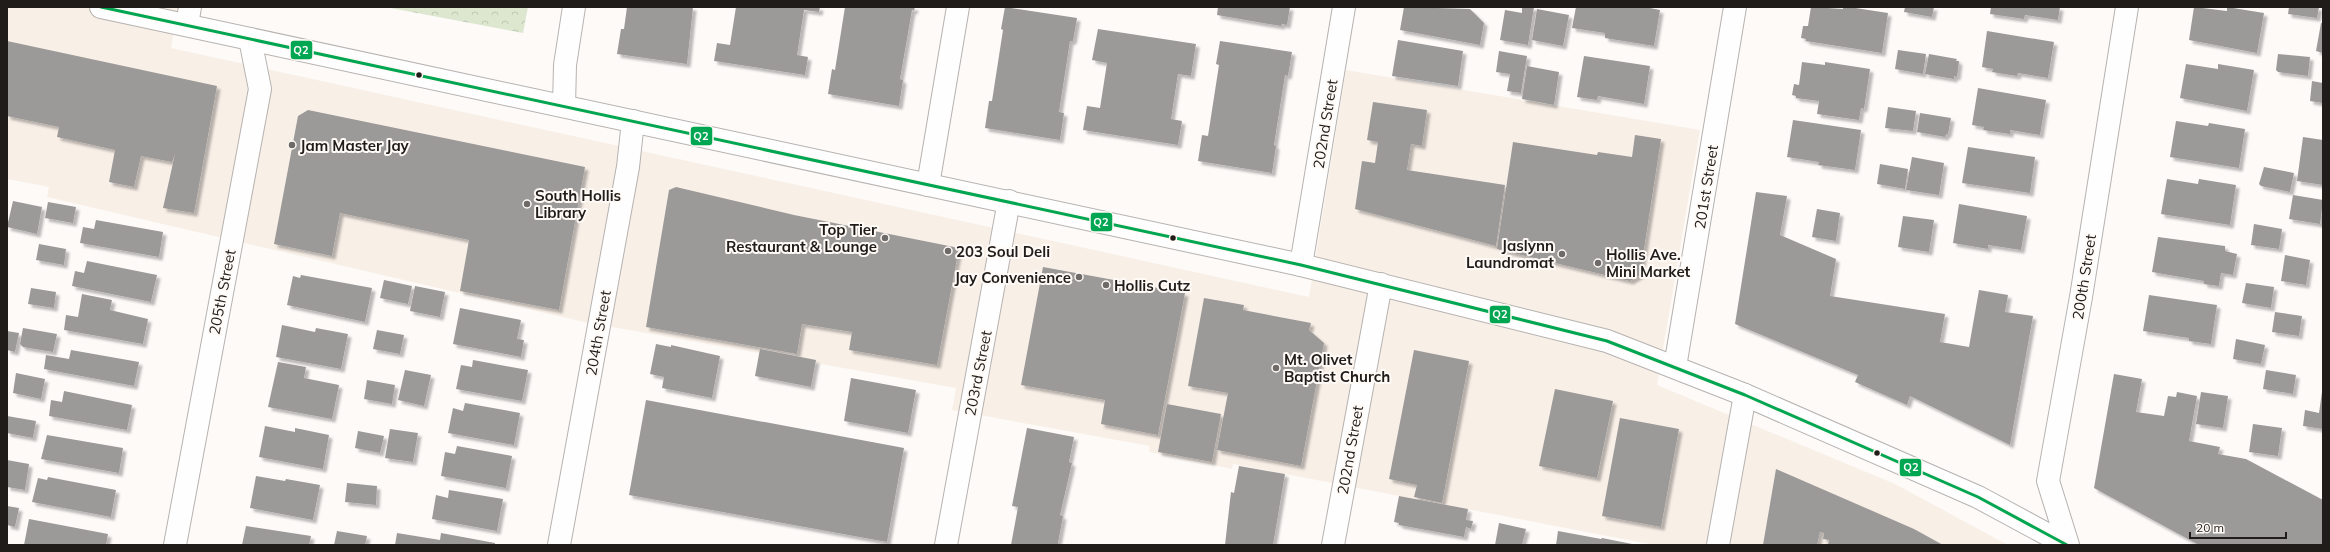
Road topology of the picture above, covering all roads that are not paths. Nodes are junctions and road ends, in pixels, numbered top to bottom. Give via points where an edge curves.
1 (101, 7) edge
2 (574, 7) edge
3 (958, 7) edge
4 (1344, 7) edge
5 (1735, 7) edge
6 (2127, 7) edge
7 (189, 16) edge
8 (250, 39) junction
9 (564, 106) junction
10 (633, 121) junction
11 (928, 185) junction
12 (1009, 201) junction
13 (1301, 265) junction
14 (1381, 284) junction
15 (1675, 367) junction
16 (1745, 395) junction
17 (175, 545) edge
18 (559, 545) edge
19 (946, 545) edge
20 (1333, 545) edge
21 (1718, 545) edge
22 (2068, 545) edge

1 - 7 street
2 - 9 street via 565,65
3 - 11 street
4 - 13 street, 202nd Street
5 - 15 street, 201st Street
6 - 22 street, 200th Street via 2081,297 2048,481
7 - 8 street
8 - 9 street
8 - 17 street, 205th Street via 260,89
9 - 10 street
10 - 11 street
10 - 18 street, 204th Street via 628,167
11 - 12 street
12 - 13 street
12 - 19 street, 203rd Street
13 - 14 street
14 - 15 street via 1607,341
14 - 20 street, 202nd Street
15 - 16 street
16 - 21 street
16 - 22 street via 1978,497

